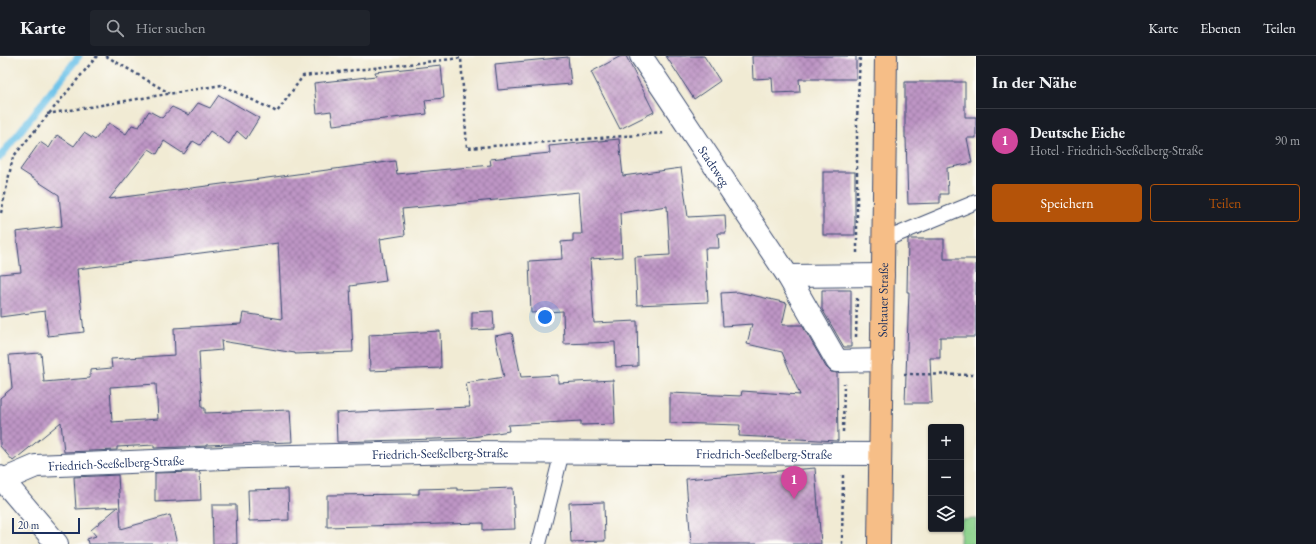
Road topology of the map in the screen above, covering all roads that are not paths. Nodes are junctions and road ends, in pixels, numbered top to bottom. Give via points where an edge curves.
1 (641, 56) edge
2 (886, 56) edge
3 (976, 202) edge
4 (884, 240) junction
5 (883, 275) junction
6 (788, 276) junction
7 (882, 367) junction
8 (562, 452) junction
9 (880, 454) junction
10 (2, 478) edge
11 (57, 544) edge
12 (539, 544) edge
13 (879, 544) edge

1 - 6 street, Stadtweg
2 - 4 main road, Soltauer Straße
3 - 4 lane
4 - 5 main road, Soltauer Straße
5 - 6 street
5 - 7 main road, Soltauer Straße
6 - 7 street, Stadtweg via 837,361
7 - 9 main road, Soltauer Straße
8 - 9 street, Friedrich-Seeßelberg-Straße
8 - 10 street, Friedrich-Seeßelberg-Straße via 247,457 36,466
8 - 12 lane
9 - 13 main road, Soltauer Straße
10 - 11 street

